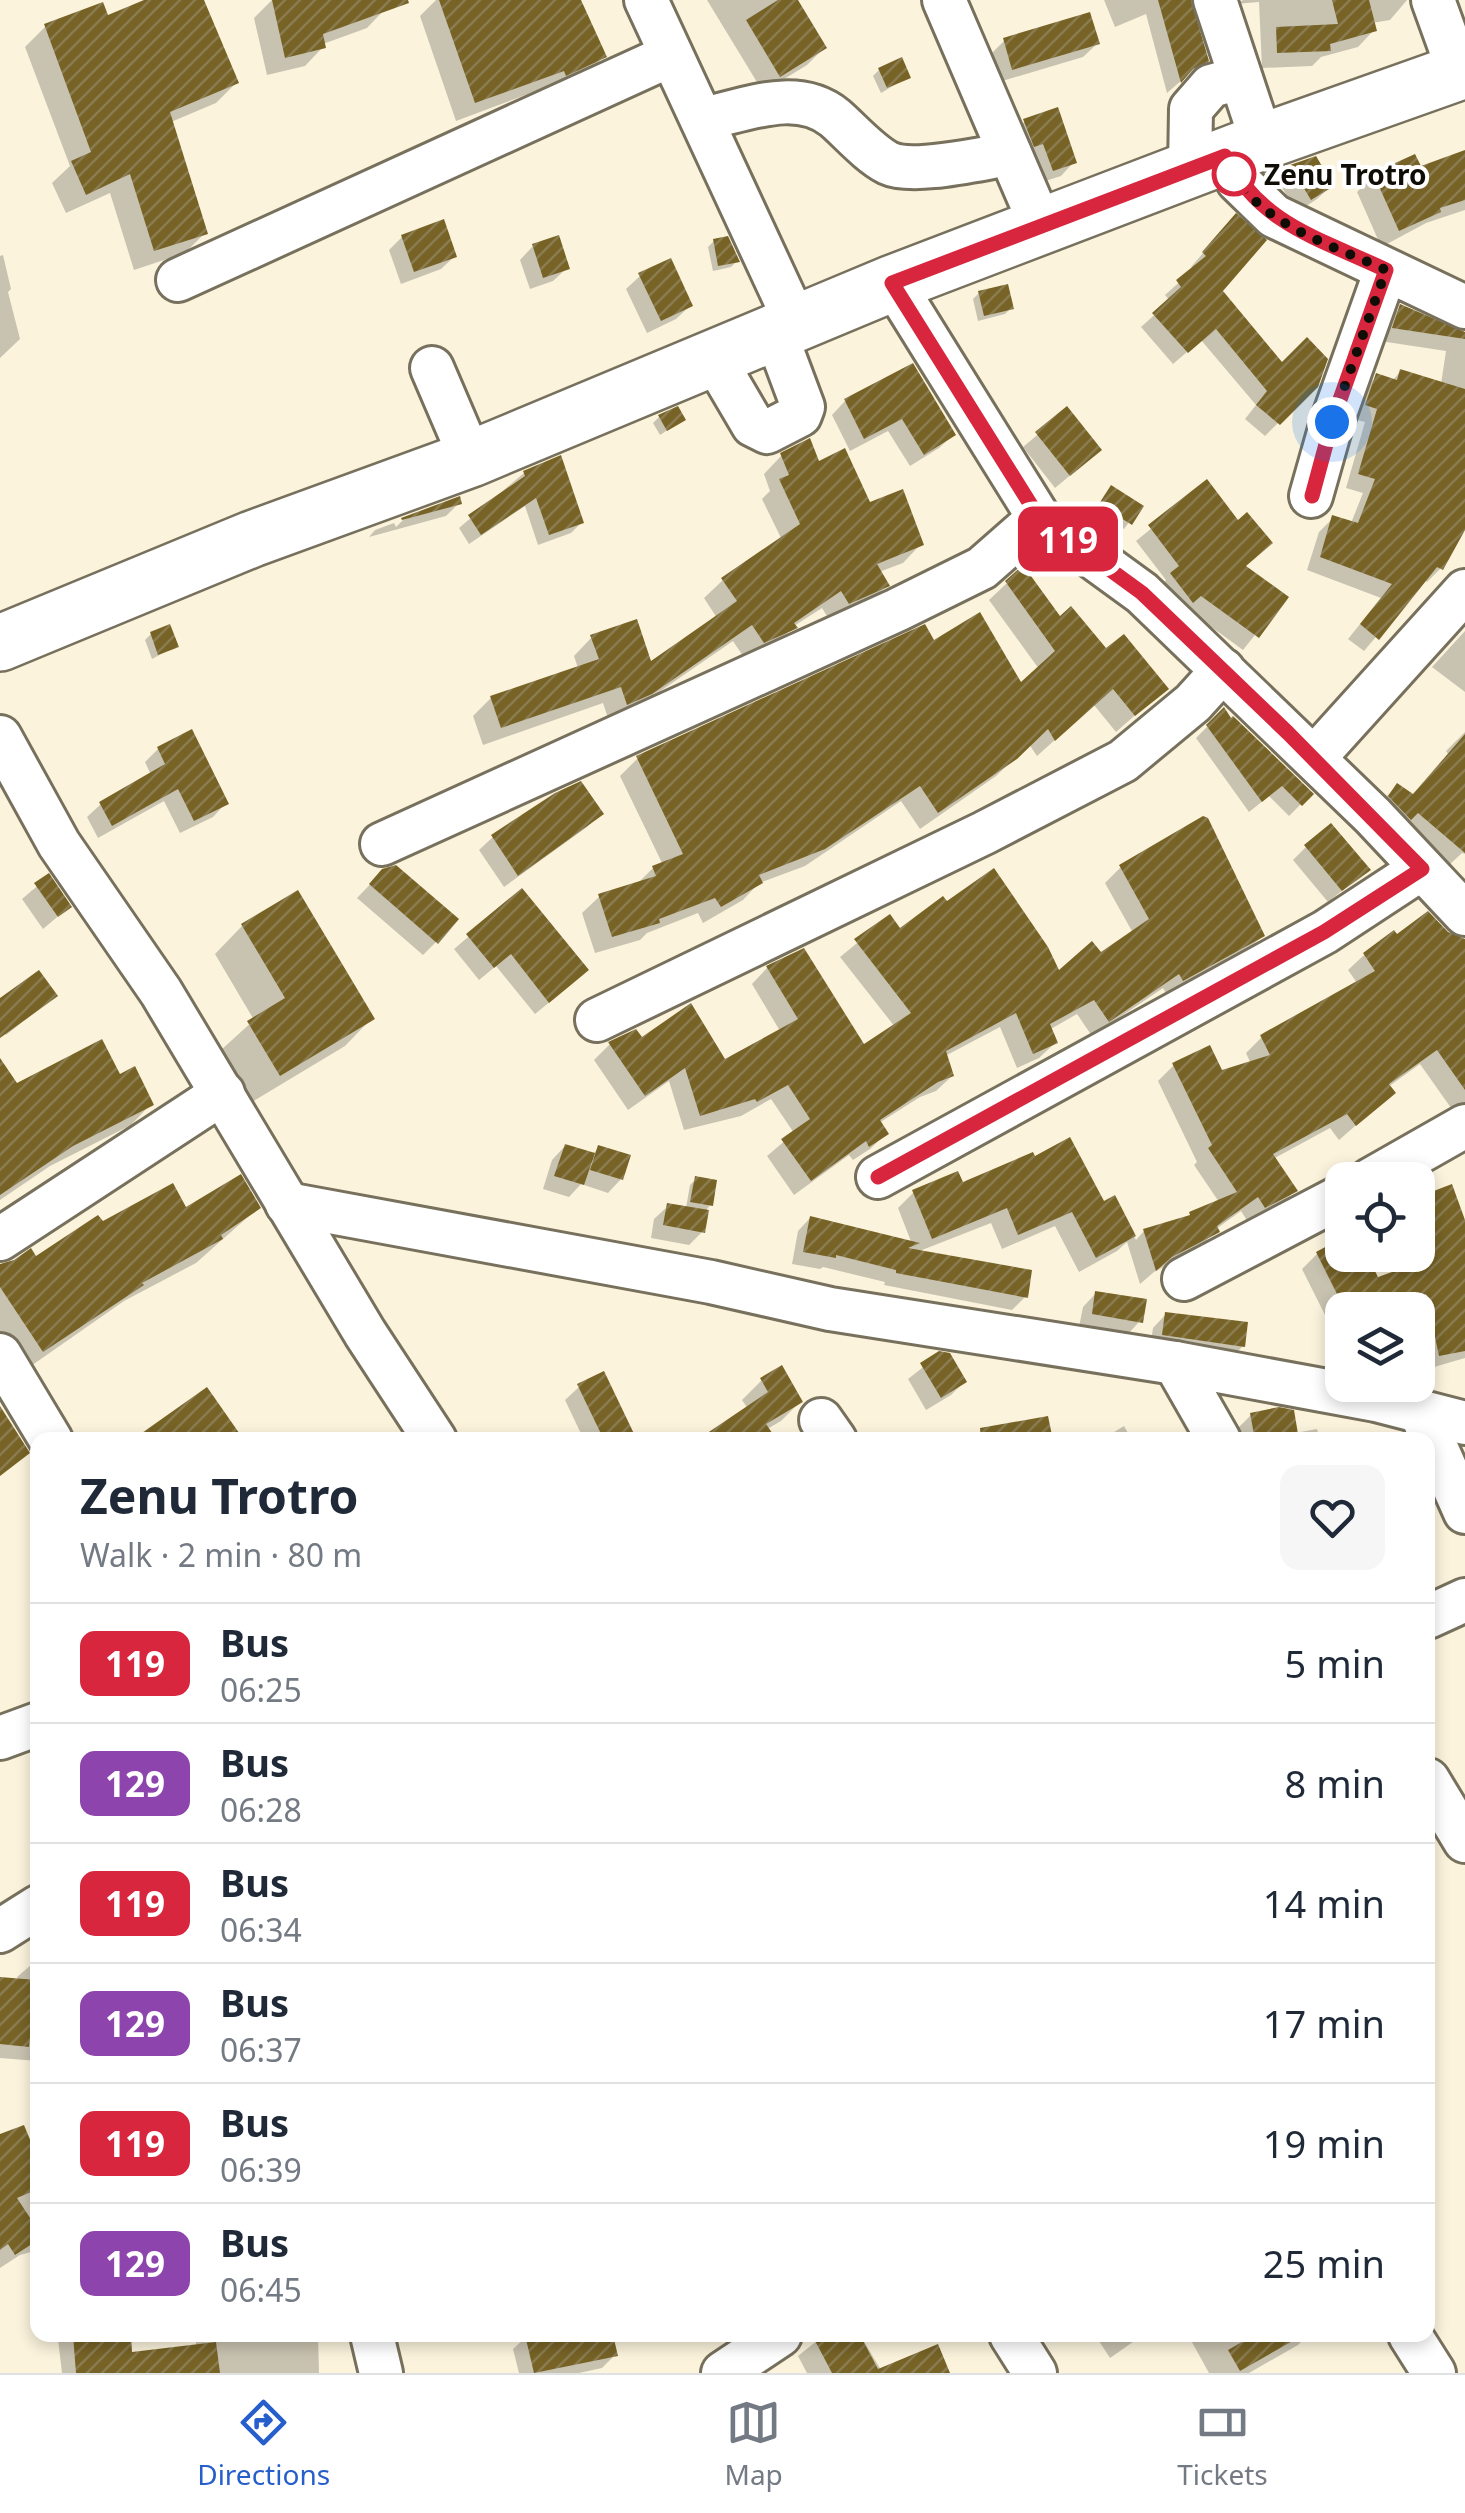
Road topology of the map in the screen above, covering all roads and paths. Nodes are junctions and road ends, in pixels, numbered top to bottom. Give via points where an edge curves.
1 (646, 0) edge
2 (944, 0) edge
3 (1215, 0) edge
4 (1433, 0) edge
5 (671, 55) junction
6 (1462, 71) edge
7 (1240, 78) junction
8 (702, 119) junction
9 (1010, 154) junction
10 (1226, 156) junction
11 (1042, 228) junction
12 (1386, 270) junction
13 (178, 280) dead end
14 (892, 283) junction
15 (1465, 307) edge
16 (785, 328) junction
17 (713, 358) junction
18 (432, 368) dead end
19 (472, 458) junction
20 (1312, 496) dead end
21 (1039, 518) junction
22 (1465, 591) edge
23 (0, 643) edge
24 (1223, 670) junction
25 (0, 737) edge
26 (1314, 758) junction
27 (382, 844) dead end
28 (1422, 869) junction
29 (1465, 914) edge
30 (597, 1020) dead end
31 (223, 1093) junction
32 (1465, 1126) edge
33 (1402, 1162) edge
34 (878, 1177) dead end
35 (286, 1204) junction
36 (1325, 1205) edge
37 (0, 1238) edge
38 (1184, 1279) dead end
39 (0, 1355) edge
40 (1175, 1363) junction
41 (1420, 1411) junction
42 (1465, 1424) edge
43 (47, 1432) edge
44 (431, 1432) edge
45 (1214, 1432) edge
46 (1429, 1432) edge
47 (1435, 1445) edge
48 (1465, 1512) edge
49 (1465, 1600) edge
50 (1435, 1614) edge
51 (30, 1727) edge
52 (0, 1738) edge
53 (1435, 1792) edge
54 (1465, 1841) edge
55 (374, 2342) edge
56 (770, 2342) edge
57 (1015, 2342) edge
58 (1414, 2342) edge
59 (382, 2373) edge
60 (724, 2373) edge
61 (1035, 2373) edge
62 (1434, 2373) edge

1 - 5 street
2 - 9 street
3 - 7 street
4 - 6 street
5 - 8 street
5 - 13 street
6 - 10 main road
7 - 10 street
7 - 10 street via 1211,86 1190,108
8 - 9 street via 807,102 889,164
8 - 16 street
9 - 11 street
10 - 11 main road
10 - 12 street via 1238,180 1274,216
11 - 14 main road
12 - 15 street
12 - 20 street
14 - 16 main road
14 - 21 street
16 - 17 main road
16 - 17 street via 803,407 767,432 753,425
17 - 19 main road
18 - 19 street
19 - 23 main road
21 - 24 street via 1142,593
21 - 27 street via 982,568
22 - 26 street
24 - 26 street
24 - 30 street via 1123,760
25 - 31 street via 60,844
26 - 28 street
28 - 29 street
28 - 34 street via 1324,932
31 - 35 street
31 - 37 street
32 - 33 street
35 - 40 street via 848,1312
35 - 44 street
36 - 38 street
39 - 43 street
40 - 41 street
40 - 45 street
41 - 42 street
41 - 46 street
47 - 48 street
49 - 50 street
51 - 52 street
53 - 54 street
55 - 59 street
56 - 60 street
57 - 61 street
58 - 62 street

